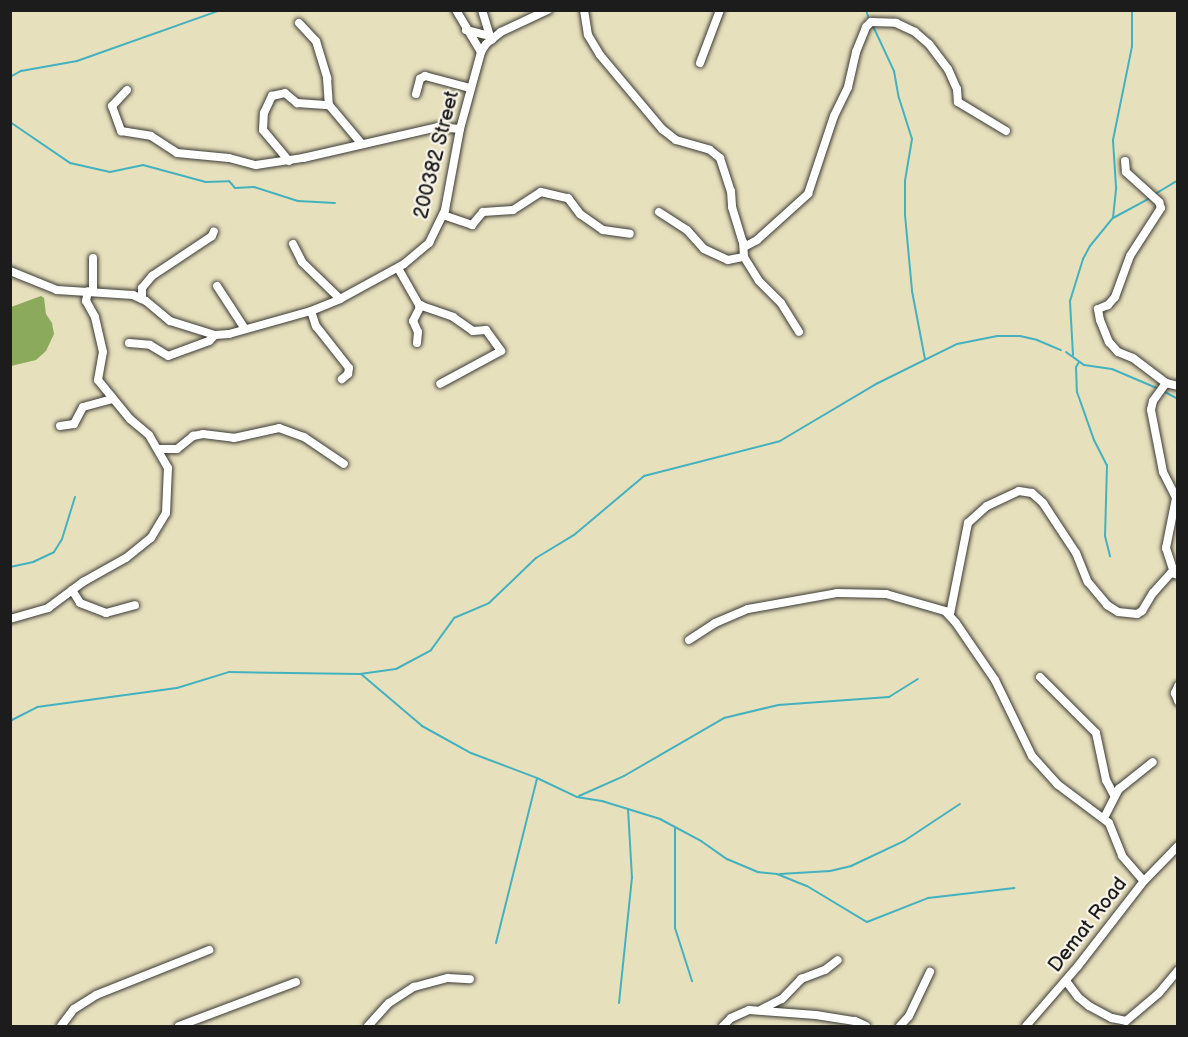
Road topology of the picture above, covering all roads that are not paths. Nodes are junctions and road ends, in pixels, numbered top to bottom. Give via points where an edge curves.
1 (456, 10) edge
2 (482, 10) edge
3 (548, 10) edge
4 (584, 10) edge
5 (720, 10) edge
6 (299, 23) dead end
7 (466, 30) junction
8 (491, 37) junction
9 (481, 52) junction
10 (700, 63) dead end
11 (470, 88) junction
12 (126, 90) dead end
13 (416, 94) dead end
14 (329, 105) junction
15 (460, 129) junction
16 (1006, 131) dead end
17 (362, 143) junction
18 (289, 160) junction
19 (1125, 161) dead end
20 (659, 212) dead end
21 (443, 215) junction
22 (214, 231) dead end
23 (630, 234) dead end
24 (293, 244) dead end
25 (744, 247) junction
26 (744, 257) junction
27 (93, 258) dead end
28 (398, 268) junction
29 (10, 271) edge
30 (217, 286) dead end
31 (90, 291) junction
32 (142, 299) junction
33 (340, 299) junction
34 (421, 306) junction
35 (311, 310) junction
36 (244, 329) junction
37 (799, 332) dead end
38 (216, 335) junction
39 (129, 343) dead end
40 (417, 343) dead end
41 (342, 379) dead end
42 (1166, 383) junction
43 (440, 384) dead end
44 (1178, 386) edge
45 (112, 399) junction
46 (60, 426) dead end
47 (158, 449) junction
48 (344, 464) dead end
49 (1176, 573) edge
50 (72, 590) junction
51 (135, 605) dead end
52 (950, 614) junction
53 (10, 619) edge
54 (689, 640) dead end
55 (1040, 677) dead end
56 (1178, 686) edge
57 (1178, 701) edge
58 (1153, 762) dead end
59 (1114, 795) junction
60 (1104, 818) junction
61 (1178, 846) edge
62 (1144, 881) junction
63 (209, 950) dead end
64 (838, 960) dead end
65 (1178, 970) edge
66 (930, 972) dead end
67 (470, 979) dead end
68 (1066, 981) junction
69 (296, 982) dead end
70 (757, 1011) junction
71 (61, 1026) edge
72 (179, 1026) edge
73 (368, 1026) edge
74 (723, 1026) edge
75 (866, 1026) edge
76 (900, 1026) edge
77 (1026, 1026) edge

1 - 7 street
2 - 8 street
3 - 8 street, 200382 Street
4 - 25 street via 585,28 600,55 662,129 676,140 710,150 720,158
5 - 10 street
6 - 14 street via 316,41 327,78
7 - 8 street
7 - 9 street
8 - 9 street, 200382 Street
9 - 11 street, 200382 Street
11 - 13 street via 425,76 420,79
11 - 15 street, 200382 Street
12 - 18 street via 112,104 121,131 151,136 171,151 195,157 215,156 256,165
14 - 17 street
14 - 18 street via 297,103 285,93 273,96 264,113 263,130
15 - 17 street via 438,127
15 - 21 street, 200382 Street
16 - 25 street via 958,102 948,69 915,32 896,23 871,22 856,52 848,87 808,194
17 - 18 street
19 - 42 street via 1126,172 1159,202 1160,213 1130,256 1115,297 1098,313 1108,342
20 - 26 street via 687,230 704,249 728,260
21 - 23 street via 472,225 483,212 509,211 541,192 568,198 580,214 603,230
21 - 28 street, 200382 Street via 429,243
22 - 32 street via 152,276 142,288
24 - 33 street via 302,262
25 - 26 street
26 - 37 street via 759,281 782,303
27 - 31 street
28 - 33 street, 200382 Street
28 - 34 street
29 - 31 street via 51,289
30 - 36 street
31 - 32 street
31 - 45 street via 86,301 95,316 103,352 99,380
32 - 38 street, 200382 Street via 170,321
33 - 35 street, 200382 Street
34 - 40 street via 413,321
34 - 43 street via 453,317 473,331 486,330 501,351
35 - 36 street, 200382 Street
35 - 41 street via 316,326 349,368
36 - 38 street, 200382 Street
38 - 39 street via 168,356 150,345
42 - 44 street
42 - 49 street via 1151,410 1163,472 1176,498 1167,548
45 - 46 street via 83,407 73,425
45 - 47 street
47 - 48 street via 177,449 193,436 203,434 234,438 279,428 304,437
47 - 50 street via 169,475 167,509 161,523 142,546
49 - 52 street via 1153,593 1142,611 1118,612 1088,582 1076,553 1043,503 1032,493 1019,491 987,506 968,523
50 - 51 street via 80,603 106,613
50 - 53 street via 48,608
52 - 54 street via 886,594 837,593 748,609
52 - 60 street via 1004,697 1032,756 1057,784
55 - 59 street via 1096,733 1106,780
56 - 57 street
58 - 59 street
59 - 60 street
60 - 62 street via 1122,856
61 - 62 street, Demat Road
62 - 68 street, Demat Road
63 - 71 street via 96,994 74,1009
64 - 70 street via 801,979 776,1004
65 - 68 street via 1159,993 1126,1021 1089,1006
66 - 76 street via 909,1016
67 - 73 street via 448,978 414,987 389,1003
68 - 77 street, Demat Road
69 - 72 street
70 - 74 street via 739,1012
70 - 75 street via 855,1021

